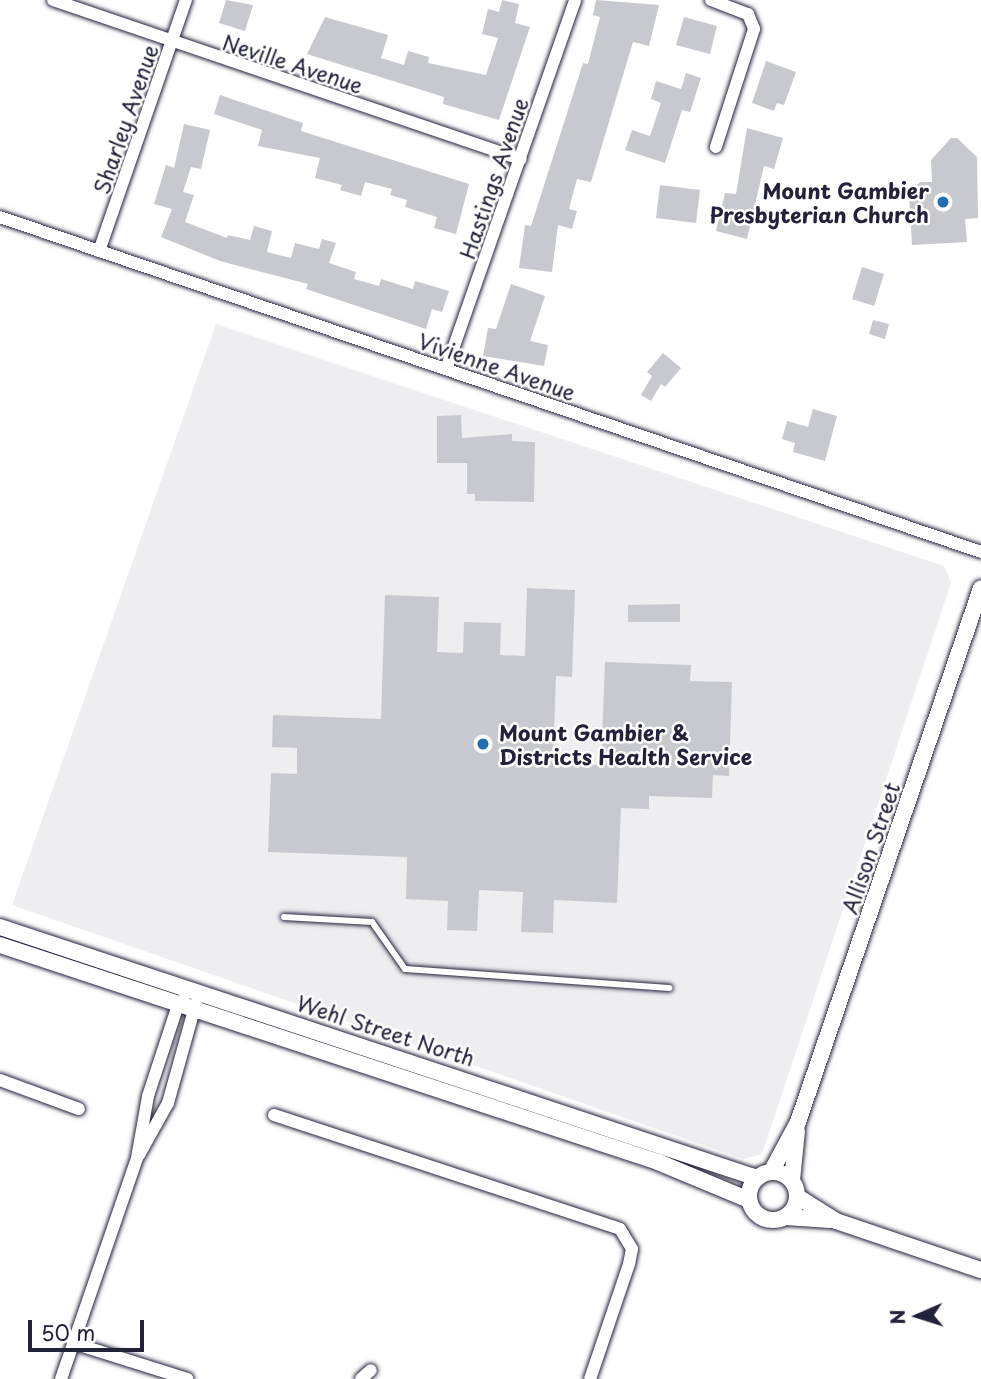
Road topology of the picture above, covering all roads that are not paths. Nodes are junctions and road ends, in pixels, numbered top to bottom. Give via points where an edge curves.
1 (53, 0) edge
2 (186, 0) edge
3 (575, 0) edge
4 (711, 0) edge
5 (172, 43) junction
6 (716, 147) dead end
7 (521, 159) junction
8 (0, 217) edge
9 (99, 251) junction
10 (446, 369) junction
11 (981, 552) edge
12 (981, 588) edge
13 (284, 917) dead end
14 (0, 927) edge
15 (0, 945) edge
16 (669, 988) dead end
17 (195, 989) junction
18 (178, 1005) junction
19 (197, 1012) junction
20 (0, 1080) edge
21 (79, 1109) dead end
22 (274, 1115) dead end
23 (799, 1122) junction
24 (137, 1158) junction
25 (764, 1175) junction
26 (792, 1180) junction
27 (797, 1197) junction
28 (750, 1200) junction
29 (786, 1217) junction
30 (836, 1221) junction
31 (981, 1270) edge
32 (73, 1343) junction
33 (61, 1379) edge
34 (187, 1379) edge
35 (590, 1379) edge

1 - 5 street, Neville Avenue
2 - 5 street, Sharley Avenue
3 - 7 street, Hastings Avenue
4 - 6 street via 748,14 754,29
5 - 7 street, Neville Avenue
5 - 9 street, Sharley Avenue
7 - 10 street, Hastings Avenue
8 - 9 street, Vivienne Avenue
9 - 10 street, Vivienne Avenue
10 - 11 street, Vivienne Avenue
12 - 23 street, Allison Street
13 - 16 lane via 372,922 405,969
14 - 17 street, Wehl Street North
15 - 18 street, Wehl Street North
17 - 18 street
17 - 19 street
17 - 25 street, Wehl Street North
18 - 19 street, Wehl Street North
18 - 24 street via 140,1122
19 - 24 street via 168,1103
19 - 28 street, Wehl Street North via 658,1162
20 - 21 street
22 - 35 street via 620,1229 632,1250
23 - 25 street, Allison Street
23 - 26 street, Allison Street
24 - 32 street
25 - 26 street
25 - 28 street
26 - 27 street
27 - 29 street
27 - 30 street
28 - 29 street via 765,1219
29 - 30 street
30 - 31 street
32 - 33 street
32 - 34 street

